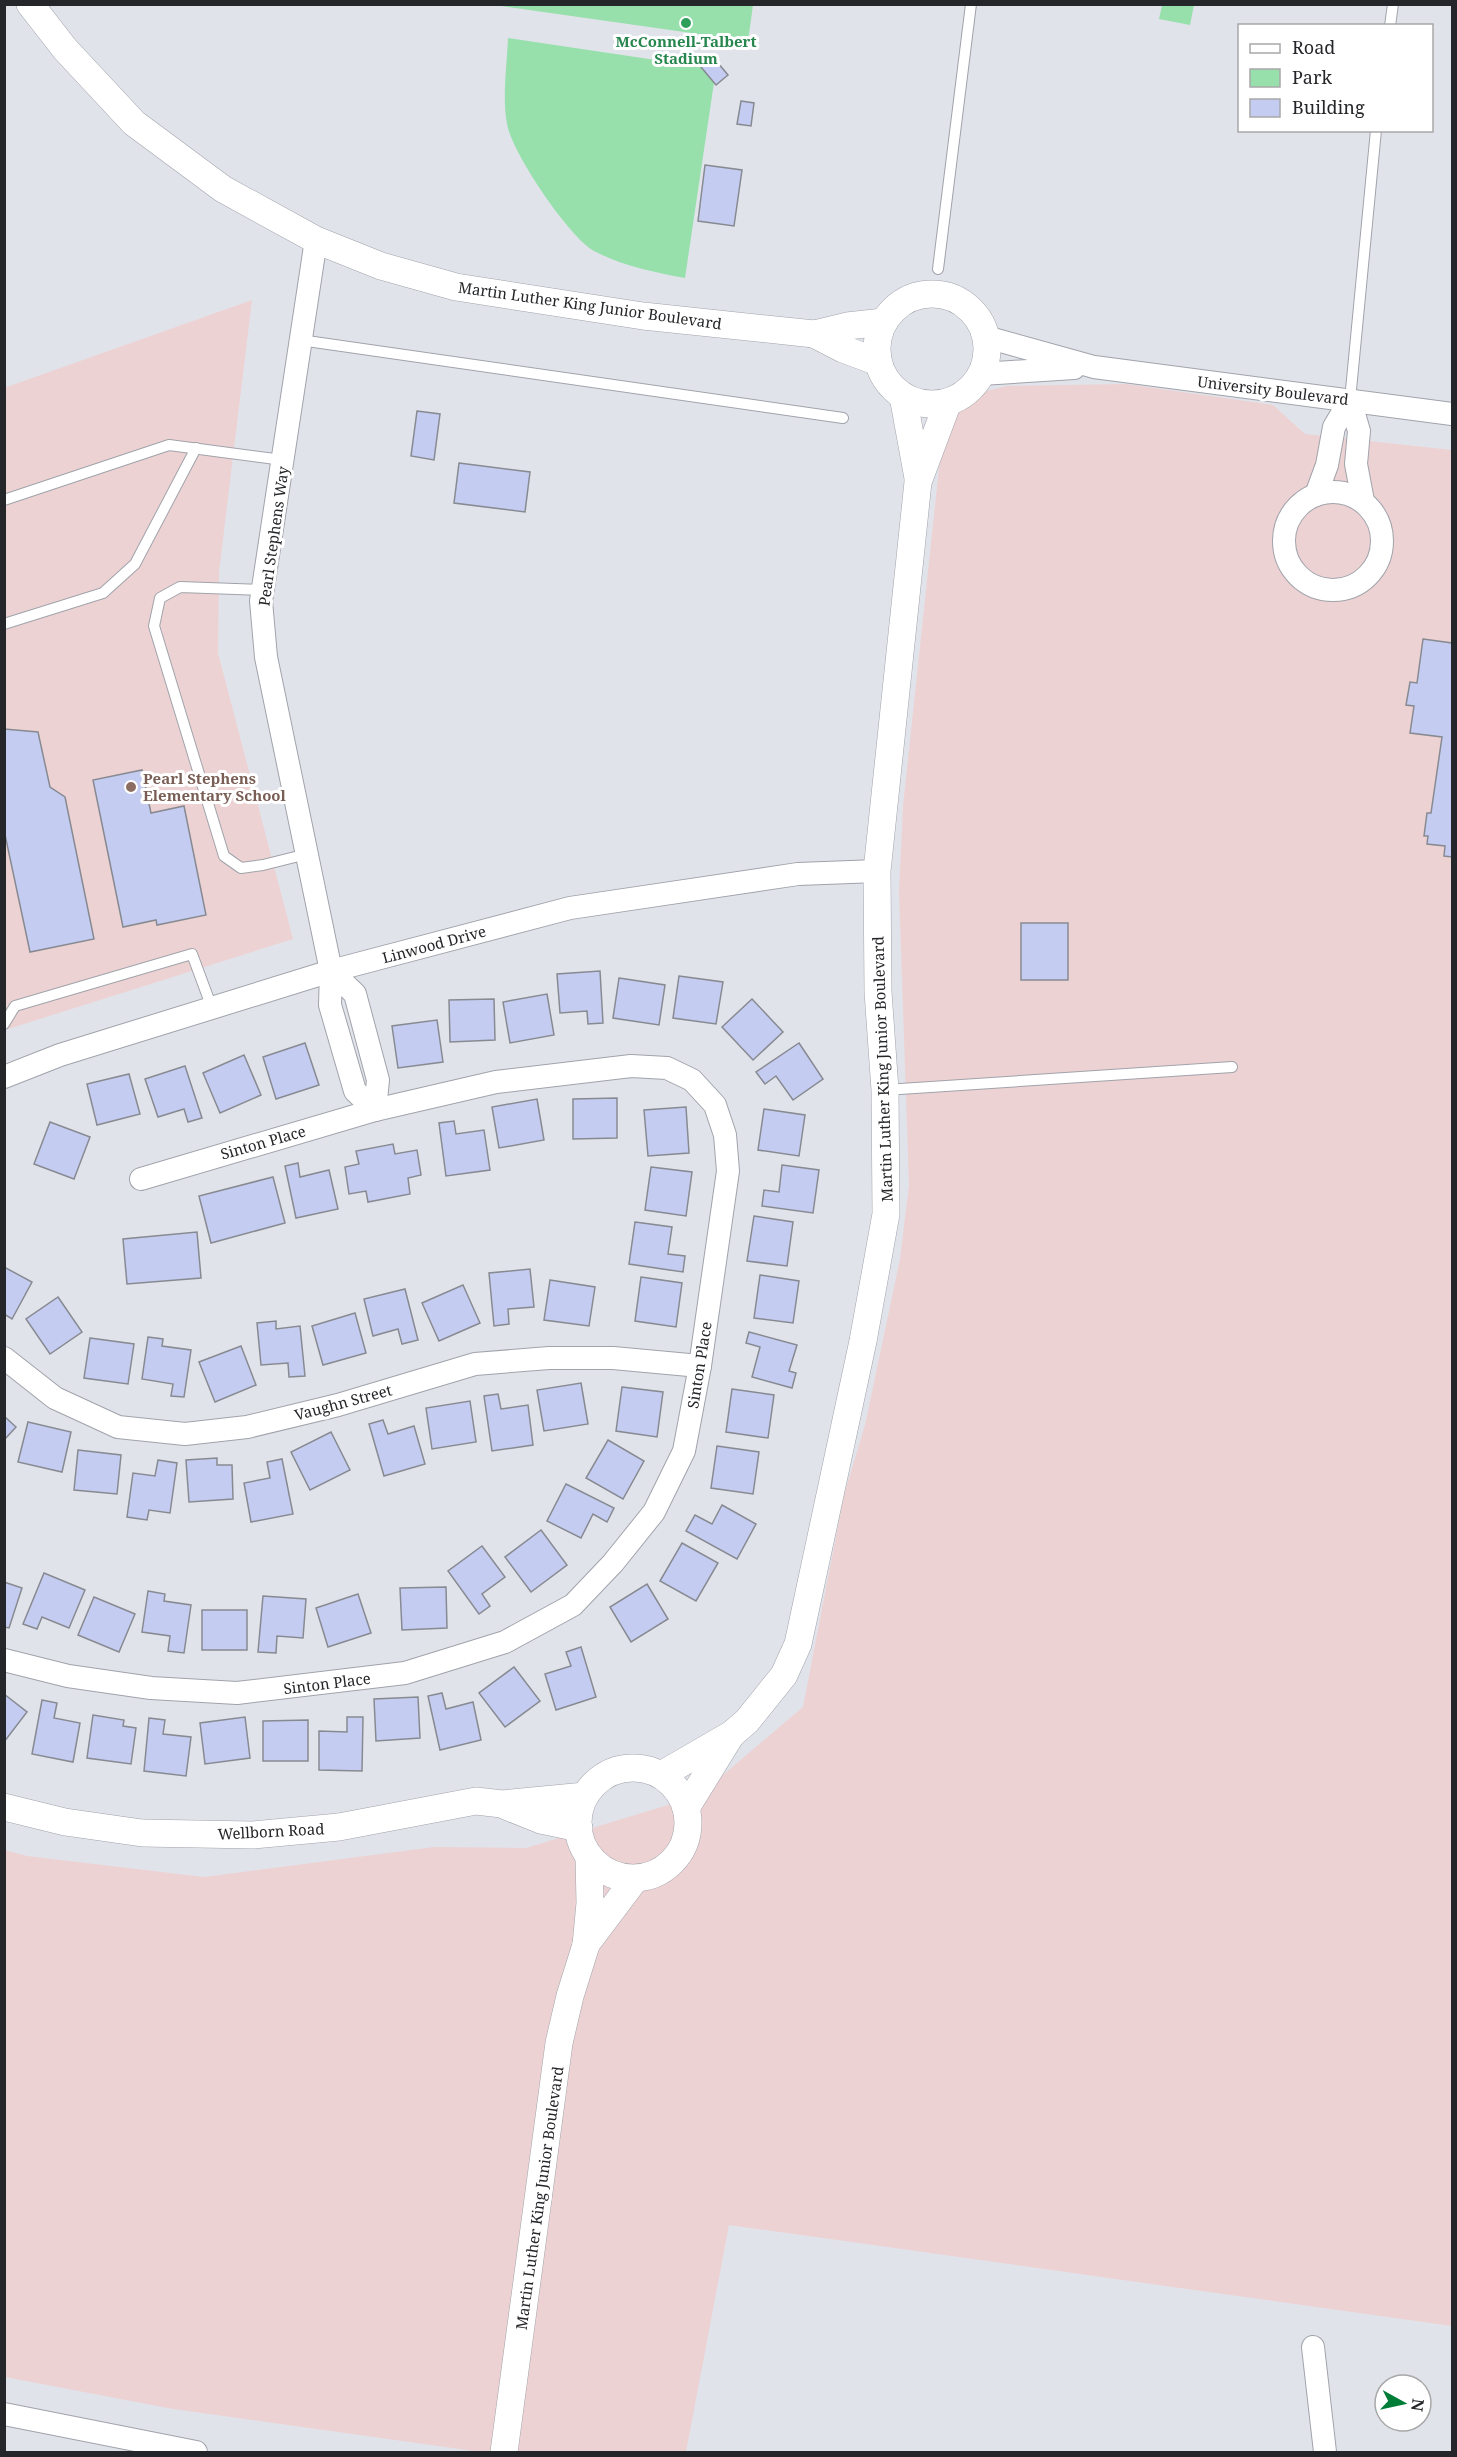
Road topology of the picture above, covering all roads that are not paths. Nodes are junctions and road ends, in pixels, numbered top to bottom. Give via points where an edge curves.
1 (30, 4) edge
2 (971, 4) edge
3 (1393, 4) edge
4 (1390, 24) edge
5 (1376, 132) edge
6 (316, 240) junction
7 (938, 269) dead end
8 (884, 322) junction
9 (814, 334) junction
10 (986, 337) junction
11 (299, 340) junction
12 (878, 362) junction
13 (1094, 367) junction
14 (981, 374) junction
15 (903, 396) junction
16 (1350, 400) junction
17 (948, 402) junction
18 (1452, 414) edge
19 (843, 418) dead end
20 (196, 448) junction
21 (283, 460) junction
22 (918, 482) junction
23 (1316, 495) junction
24 (4, 500) edge
25 (1364, 501) junction
26 (263, 590) junction
27 (4, 624) edge
28 (307, 854) junction
29 (877, 871) junction
30 (331, 971) junction
31 (213, 1008) junction
32 (4, 1024) edge
33 (1232, 1067) dead end
34 (4, 1077) edge
35 (885, 1090) junction
36 (375, 1110) junction
37 (141, 1179) dead end
38 (4, 1358) edge
39 (700, 1366) junction
40 (4, 1660) edge
41 (732, 1734) junction
42 (661, 1775) junction
43 (585, 1796) junction
44 (502, 1804) junction
45 (4, 1807) edge
46 (686, 1808) junction
47 (579, 1828) junction
48 (589, 1856) junction
49 (635, 1879) junction
50 (586, 1945) junction
51 (1313, 2347) dead end
52 (4, 2414) edge
53 (196, 2452) edge
54 (504, 2452) edge
55 (1325, 2452) edge

1 - 6 street, Martin Luther King Junior Boulevard via 65,49 134,123 223,189
2 - 7 lane
3 - 4 lane
5 - 16 lane
6 - 9 street, Martin Luther King Junior Boulevard via 381,266 456,286 643,316
6 - 11 street, Pearl Stephens Way
8 - 9 street, Martin Luther King Junior Boulevard
8 - 10 street via 908,300 940,294 969,309 980,321
8 - 12 street via 879,335
9 - 12 street, Martin Luther King Junior Boulevard
10 - 13 street, University Boulevard
10 - 14 street via 987,356
11 - 19 lane
11 - 21 street, Pearl Stephens Way
12 - 15 street via 888,382
13 - 14 street, University Boulevard
13 - 16 street, University Boulevard
14 - 17 street via 973,386
15 - 17 street via 917,403
15 - 22 street, Martin Luther King Junior Boulevard
16 - 18 street, University Boulevard
16 - 23 street via 1334,427 1328,465
16 - 25 street via 1359,431 1356,464
17 - 22 street, Martin Luther King Junior Boulevard
20 - 21 lane
20 - 24 lane via 169,445
20 - 27 lane via 135,564 103,593
21 - 26 street, Pearl Stephens Way
22 - 29 street, Martin Luther King Junior Boulevard
23 - 25 street via 1341,492
23 - 25 street via 1294,511 1284,536 1286,557 1298,576 1316,588 1338,591 1358,584 1374,569 1383,549 1380,523
26 - 28 street, Pearl Stephens Way via 266,657
26 - 28 lane via 180,587 160,598 154,626 224,856 241,868
28 - 30 street, Pearl Stephens Way
29 - 30 street, Linwood Drive via 798,874 570,908
29 - 35 street, Martin Luther King Junior Boulevard via 878,992
30 - 31 street, Linwood Drive
30 - 36 street, Pearl Stephens Way via 330,1005 355,1091
31 - 32 lane via 192,954 15,1006
31 - 34 street, Linwood Drive via 60,1055
33 - 35 lane
35 - 41 street, Martin Luther King Junior Boulevard via 886,1214 798,1644 784,1675
36 - 37 street, Sinton Place
36 - 39 street, Sinton Place via 496,1083 630,1066 667,1068 692,1080 715,1105 725,1135 728,1171
38 - 39 street, Vaughn Street via 55,1398 118,1427 185,1434 247,1427 338,1406 475,1364 613,1358
39 - 40 street, Sinton Place via 684,1451 654,1512 573,1605 505,1642 405,1673 237,1693 68,1676
41 - 42 street, Martin Luther King Junior Boulevard
41 - 46 street, Martin Luther King Junior Boulevard
42 - 43 street via 645,1769 619,1770 596,1782
42 - 46 street via 672,1784
43 - 44 street
43 - 47 street
44 - 45 street, Wellborn Road via 476,1802 339,1827 254,1835 142,1833 65,1822
44 - 47 street via 542,1820
46 - 49 street via 686,1841 678,1856 659,1872
47 - 48 street
48 - 49 street via 602,1869
48 - 50 street, Martin Luther King Junior Boulevard
49 - 50 street, Martin Luther King Junior Boulevard
50 - 54 street, Martin Luther King Junior Boulevard via 559,2043
51 - 55 street
52 - 53 street

